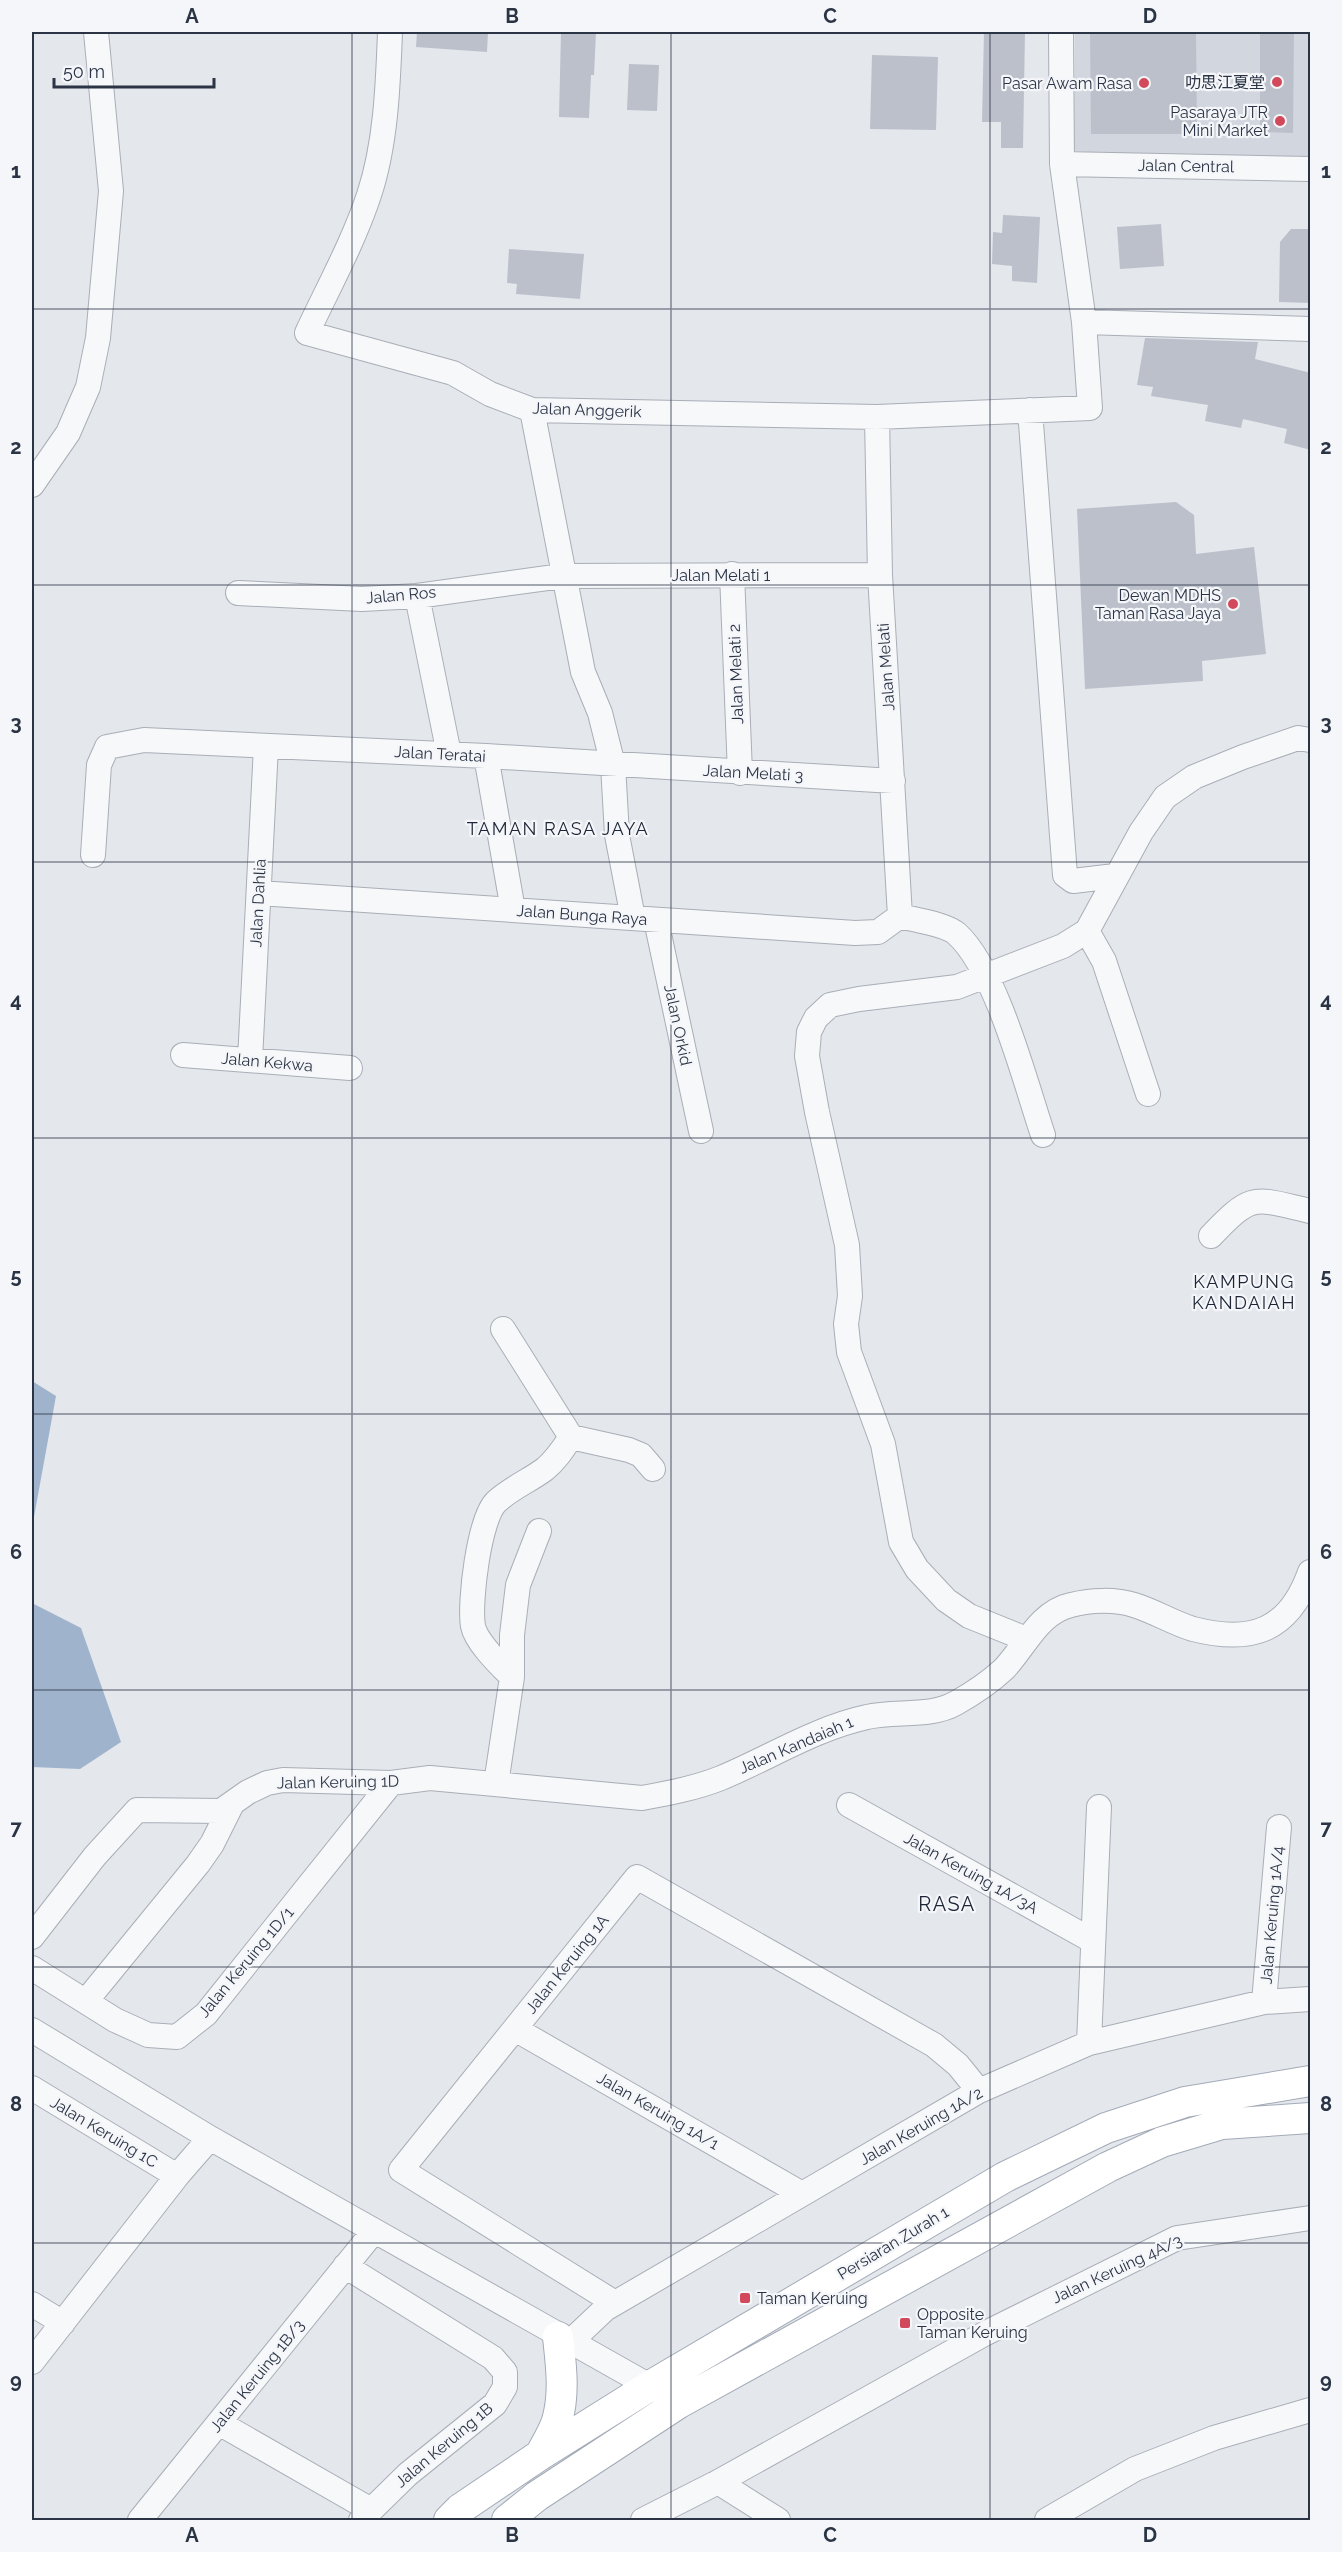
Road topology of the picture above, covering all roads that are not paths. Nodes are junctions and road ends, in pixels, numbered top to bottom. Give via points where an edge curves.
1 (96, 32) edge
2 (390, 32) edge
3 (1061, 32) edge
4 (1062, 164) junction
5 (1311, 169) edge
6 (1084, 322) junction
7 (1311, 329) edge
8 (532, 410) junction
9 (1030, 410) junction
10 (877, 417) junction
11 (32, 485) edge
12 (732, 574) junction
13 (880, 575) junction
14 (562, 576) junction
15 (238, 593) dead end
16 (417, 596) junction
17 (1311, 740) edge
18 (266, 746) junction
19 (449, 754) junction
20 (486, 756) junction
21 (613, 765) junction
22 (740, 773) junction
23 (893, 782) junction
24 (93, 855) dead end
25 (1115, 876) junction
26 (259, 894) junction
27 (513, 910) junction
28 (900, 916) junction
29 (645, 919) junction
30 (1087, 931) junction
31 (985, 977) junction
32 (183, 1055) dead end
33 (250, 1060) junction
34 (350, 1068) dead end
35 (1148, 1094) dead end
36 (701, 1131) dead end
37 (1043, 1136) dead end
38 (1311, 1211) edge
39 (1211, 1236) dead end
40 (503, 1329) dead end
41 (571, 1437) junction
42 (653, 1469) dead end
43 (538, 1531) dead end
44 (1311, 1572) edge
45 (1026, 1639) junction
46 (512, 1677) junction
47 (391, 1783) junction
48 (496, 1784) junction
49 (849, 1805) dead end
50 (231, 1806) junction
51 (1099, 1808) dead end
52 (1279, 1827) dead end
53 (32, 1936) edge
54 (1093, 1941) junction
55 (32, 1968) edge
56 (1311, 1999) edge
57 (86, 2001) junction
58 (1264, 2002) junction
59 (515, 2029) junction
60 (32, 2030) edge
61 (1089, 2043) junction
62 (1311, 2081) edge
63 (32, 2088) edge
64 (979, 2091) junction
65 (1311, 2118) edge
66 (1278, 2120) junction
67 (1311, 2132) edge
68 (210, 2138) junction
69 (177, 2176) junction
70 (802, 2194) junction
71 (1310, 2218) edge
72 (374, 2231) junction
73 (345, 2266) junction
74 (615, 2303) junction
75 (32, 2304) edge
76 (63, 2323) junction
77 (564, 2340) junction
78 (32, 2362) edge
79 (650, 2386) junction
80 (679, 2403) junction
81 (1311, 2410) edge
82 (219, 2423) junction
83 (540, 2455) junction
84 (718, 2482) junction
85 (366, 2515) edge
86 (140, 2520) edge
87 (449, 2520) edge
88 (507, 2520) edge
89 (643, 2520) edge
90 (778, 2520) edge
91 (1047, 2520) edge

1 - 11 street via 111,191 98,338 88,387 68,433
2 - 8 street, Jalan Anggerik via 381,142 369,194 307,333 453,372 490,394
3 - 4 street
4 - 5 street, Jalan Central
4 - 6 street
6 - 7 street
6 - 9 street, Jalan Anggerik via 1090,408
8 - 10 street, Jalan Anggerik
8 - 14 street, Jalan Orkid
9 - 10 street, Jalan Anggerik
9 - 25 street via 1065,875 1073,881
10 - 13 street, Jalan Melati
12 - 13 street, Jalan Melati 1
12 - 14 street, Jalan Melati 1
12 - 22 street, Jalan Melati 2
13 - 23 street, Jalan Melati
14 - 16 street, Jalan Ros
14 - 21 street, Jalan Orkid via 583,672 600,713
15 - 16 street, Jalan Ros via 362,599
16 - 19 street
17 - 25 street via 1298,738 1194,777 1165,797
18 - 19 street, Jalan Teratai
18 - 24 street, Jalan Teratai via 144,740 107,747 99,765
18 - 26 street, Jalan Dahlia
19 - 20 street, Jalan Teratai
20 - 21 street, Jalan Teratai
20 - 27 street
21 - 22 street, Jalan Melati 3
21 - 29 street, Jalan Orkid via 617,835
22 - 23 street, Jalan Melati 3
23 - 28 street, Jalan Melati
25 - 30 street
26 - 27 street, Jalan Bunga Raya
26 - 33 street, Jalan Dahlia
27 - 29 street, Jalan Bunga Raya
28 - 29 street, Jalan Bunga Raya via 878,932 867,933
28 - 31 street via 955,932
29 - 36 street, Jalan Orkid
30 - 31 street via 1063,946
30 - 35 street via 1104,961
31 - 37 street via 998,1003
31 - 45 street via 957,987 830,1005 808,1032 807,1056 848,1245 849,1352 883,1444 901,1542 917,1569 946,1600 969,1616
32 - 33 street, Jalan Kekwa
33 - 34 street, Jalan Kekwa
38 - 39 street via 1263,1200 1247,1203
40 - 41 street
41 - 42 street via 629,1450 641,1455
41 - 46 street via 544,1469 494,1504 482,1533 474,1582 473,1628 490,1655
43 - 46 street via 518,1585
44 - 45 street, Jalan Kandaiah 1 via 1286,1617 1257,1634 1227,1635 1191,1628 1132,1604 1096,1601 1069,1605 1047,1616
45 - 48 street, Jalan Kandaiah 1 via 1003,1670 953,1705 846,1722 719,1779 672,1793 642,1798
46 - 48 street
47 - 48 street, Jalan Keruing 1D via 430,1778
47 - 50 street, Jalan Keruing 1D via 283,1780 248,1792
47 - 57 street, Jalan Keruing 1D/1 via 206,2014 177,2037 148,2035
49 - 54 street, Jalan Keruing 1A/3A
50 - 53 street, Jalan Keruing 1D via 206,1812 137,1810
50 - 57 street via 198,1864
51 - 54 street
52 - 58 street, Jalan Keruing 1A/4
54 - 61 street
55 - 57 street, Jalan Keruing 1D/1
56 - 58 street, Jalan Keruing 1A/2
58 - 61 street, Jalan Keruing 1A/2
59 - 64 street, Jalan Keruing 1A via 637,1877 934,2045 958,2065
59 - 70 street, Jalan Keruing 1A/1
59 - 74 street, Jalan Keruing 1A via 401,2170
60 - 68 street
61 - 64 street, Jalan Keruing 1A/2
62 - 79 main road, Persiaran Zurah 1 via 1185,2102 1106,2128 1005,2177
63 - 69 street, Jalan Keruing 1C
64 - 70 street, Jalan Keruing 1A/2
65 - 66 main road
66 - 67 main road
66 - 80 main road via 1222,2124 1162,2142 1108,2167
68 - 69 street
68 - 72 street
69 - 76 street
70 - 74 street, Jalan Keruing 1A/2
71 - 84 street, Jalan Keruing 4A/3 via 1177,2238 987,2333
72 - 73 street, Jalan Keruing 1B/3
72 - 77 street
73 - 82 street, Jalan Keruing 1B/3
73 - 85 street, Jalan Keruing 1B via 493,2358 505,2372 505,2387 495,2404 408,2474
74 - 77 street, Jalan Keruing 1A/2
75 - 76 street
76 - 78 street
77 - 79 street
77 - 83 main road via 556,2422
79 - 80 street
79 - 83 main road, Persiaran Zurah 1
80 - 88 main road
81 - 91 street via 1214,2438 1135,2469
82 - 85 street
82 - 86 street, Jalan Keruing 1B/3
83 - 87 main road, Persiaran Zurah 1
84 - 89 street, Jalan Keruing 4A/3
84 - 90 street

